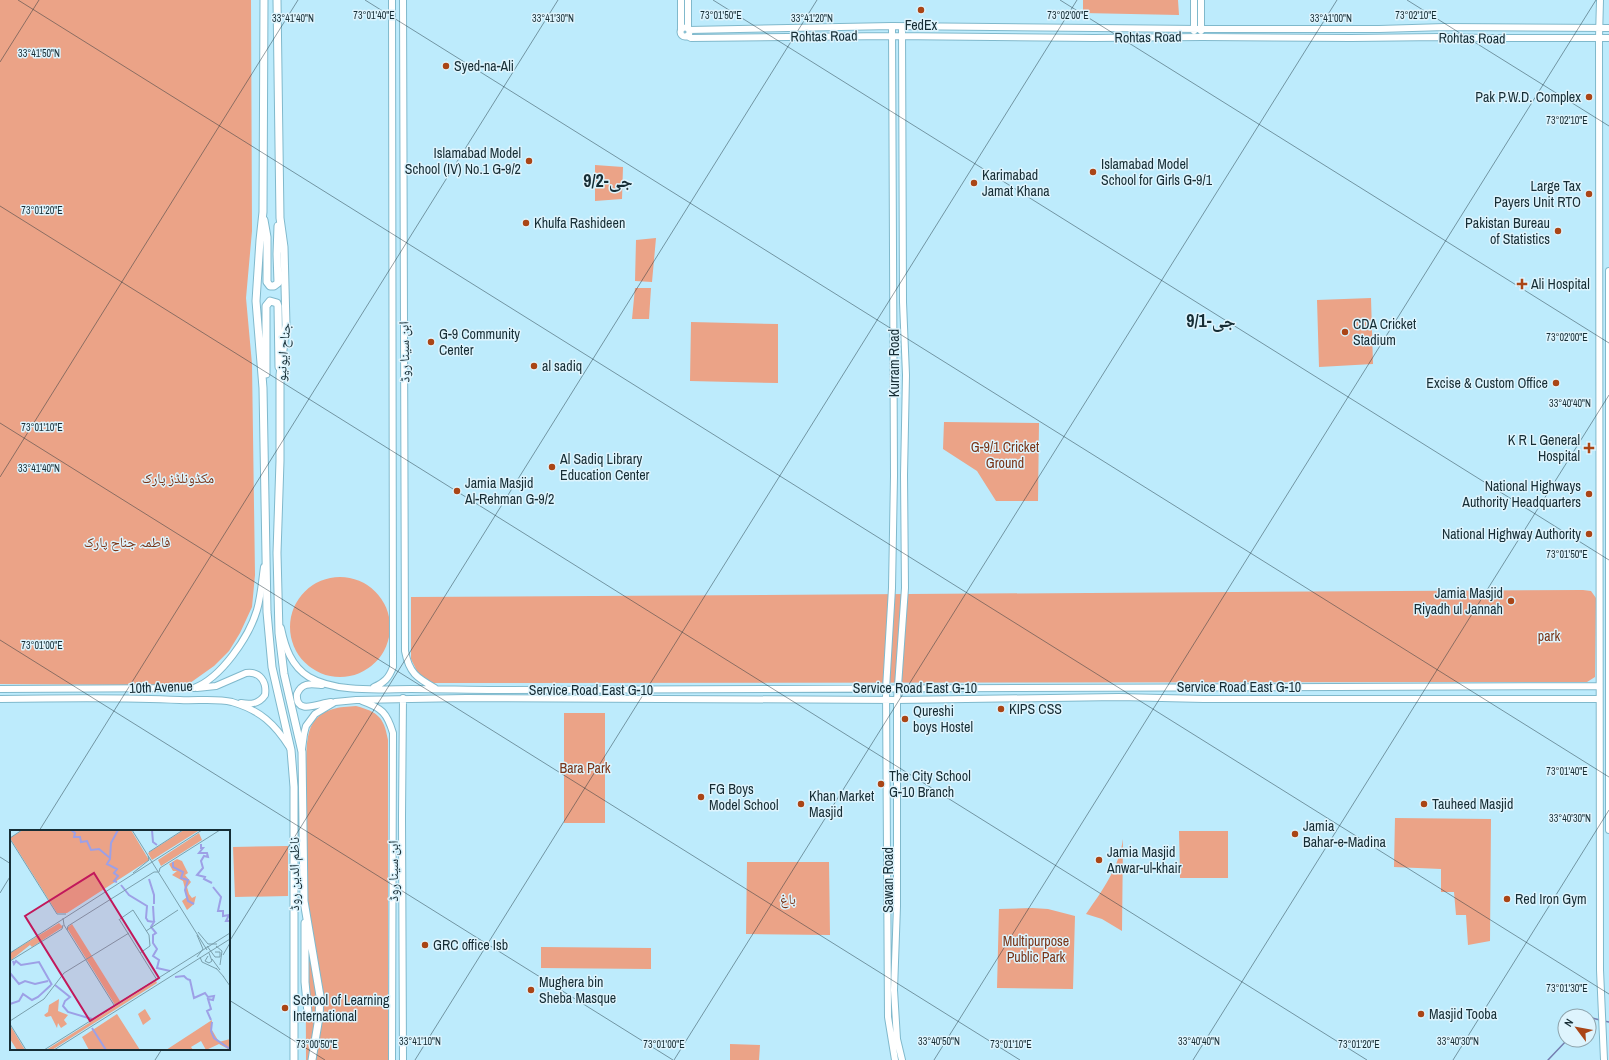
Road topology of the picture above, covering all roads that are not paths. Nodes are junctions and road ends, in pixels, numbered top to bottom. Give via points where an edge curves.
1 (264, 0) edge
2 (277, 0) edge
3 (392, 0) edge
4 (403, 0) edge
5 (681, 0) edge
6 (688, 0) edge
7 (1194, 0) edge
8 (1201, 0) edge
9 (1600, 0) edge
10 (892, 26) junction
11 (902, 27) junction
12 (1031, 28) junction
13 (1545, 28) junction
14 (1600, 28) junction
15 (1609, 28) edge
16 (1194, 29) junction
17 (1201, 29) junction
18 (686, 31) junction
19 (893, 36) junction
20 (901, 36) junction
21 (1031, 37) junction
22 (1194, 37) junction
23 (1202, 37) junction
24 (1543, 37) junction
25 (1599, 38) junction
26 (1609, 38) edge
27 (263, 212) junction
28 (280, 218) junction
29 (1609, 271) edge
30 (1599, 332) junction
31 (1608, 332) edge
32 (280, 376) junction
33 (263, 388) junction
34 (265, 560) junction
35 (278, 611) junction
36 (329, 685) junction
37 (1599, 686) junction
38 (1251, 687) junction
39 (194, 688) junction
40 (898, 688) junction
41 (0, 689) edge
42 (28, 689) junction
43 (277, 689) joint
44 (370, 689) junction
45 (436, 689) junction
46 (886, 689) junction
47 (1608, 692) edge
48 (28, 698) junction
49 (403, 698) junction
50 (0, 699) edge
51 (886, 699) junction
52 (1251, 699) junction
53 (1599, 699) junction
54 (359, 700) junction
55 (897, 700) junction
56 (335, 702) junction
57 (233, 703) junction
58 (290, 703) joint
59 (291, 750) junction
60 (302, 752) junction
61 (1609, 797) edge
62 (1600, 799) junction
63 (1609, 830) edge
64 (304, 901) junction
65 (294, 1014) junction
66 (294, 1060) edge
67 (312, 1060) edge
68 (392, 1060) edge
69 (403, 1060) edge
70 (895, 1060) edge
71 (902, 1060) edge
72 (1604, 1060) edge

1 - 27 main road, جناح ایونیو
2 - 28 main road, جناح ایونیو
3 - 44 main road, ابن سینا روڈ via 393,667 385,681
4 - 45 main road, ابن سینا روڈ via 405,651 407,661 419,680
5 - 18 main road
6 - 18 main road
7 - 16 main road
8 - 17 main road
9 - 14 main road
10 - 11 main road, Rohtas Road
10 - 18 main road, Rohtas Road
10 - 19 main road, Kurram Road
11 - 12 main road, Rohtas Road
11 - 20 main road, Kurram Road
12 - 16 main road, Rohtas Road
12 - 21 main road
13 - 14 main road, Rohtas Road
13 - 17 main road, Rohtas Road
13 - 24 main road
14 - 15 main road, Rohtas Road
14 - 25 main road
16 - 17 main road, Rohtas Road
16 - 22 main road
17 - 23 main road
18 - 19 main road, Rohtas Road via 691,38
19 - 20 main road, Rohtas Road
19 - 46 main road, Kurram Road via 894,476 892,588
20 - 21 main road, Rohtas Road
20 - 40 main road, Kurram Road via 906,375 905,588
21 - 22 main road, Rohtas Road
22 - 23 main road, Rohtas Road
23 - 24 main road, Rohtas Road
24 - 25 main road, Rohtas Road
25 - 26 main road, Rohtas Road
25 - 30 main road
27 - 28 main road via 267,237 266,282 270,286 278,283 277,231
27 - 33 main road, جناح ایونیو via 256,300
28 - 32 main road, جناح ایونیو via 284,247 286,324
29 - 31 main road
30 - 31 main road
30 - 37 main road
31 - 47 main road
32 - 33 main road via 278,306 270,301 266,306 266,378
32 - 35 main road, جناح ایونیو
33 - 34 main road, جناح ایونیو
34 - 39 main road, 10th Avenue via 258,604 250,627 216,673
34 - 43 main road, جناح ایونیو via 269,648
35 - 36 main road, Service Road East G-10 via 289,655 308,676
35 - 58 main road, جناح ایونیو via 280,647
36 - 44 main road, Service Road East G-10
36 - 56 main road via 304,685 297,694 298,702 309,708
37 - 38 main road, Service Road East G-10
37 - 53 main road
38 - 40 main road, Service Road East G-10
38 - 52 main road
39 - 42 main road, 10th Avenue
39 - 57 main road via 216,686 251,672 263,680 266,689 262,700 251,704
40 - 46 main road, Service Road East G-10
40 - 55 main road, Sawan Road
41 - 42 main road, 10th Avenue
42 - 48 main road
43 - 59 main road, ناظم الدین روڈ
44 - 45 main road, Service Road East G-10
45 - 46 main road, Service Road East G-10
46 - 51 main road, Kurram Road
47 - 61 main road
48 - 50 main road, 10th Avenue
48 - 57 main road, 10th Avenue via 144,698 221,700
49 - 51 main road, Service Road East G-10
49 - 54 main road, Service Road East G-10
49 - 69 main road, ابن سینا روڈ
51 - 55 main road, Service Road East G-10
51 - 70 main road, Sawan Road via 888,1017
52 - 53 main road, Service Road East G-10
52 - 55 main road, Service Road East G-10 via 1119,697
53 - 62 main road
54 - 56 main road, Service Road East G-10
54 - 68 main road, ابن سینا روڈ via 381,710 388,719 393,733
55 - 71 main road, Sawan Road via 897,906 894,990 897,1039
56 - 60 main road, Service Road East G-10 via 310,720 304,734
57 - 59 main road, 10th Avenue via 267,719
58 - 60 main road, ناظم الدین روڈ
59 - 65 main road, ناظم الدین روڈ via 294,787
60 - 64 main road, ناظم الدین روڈ
61 - 62 main road
61 - 63 main road
62 - 72 main road via 1600,970
64 - 65 main road via 308,1013 302,1018
64 - 67 main road, ناظم الدین روڈ via 320,996
65 - 66 main road, ناظم الدین روڈ

